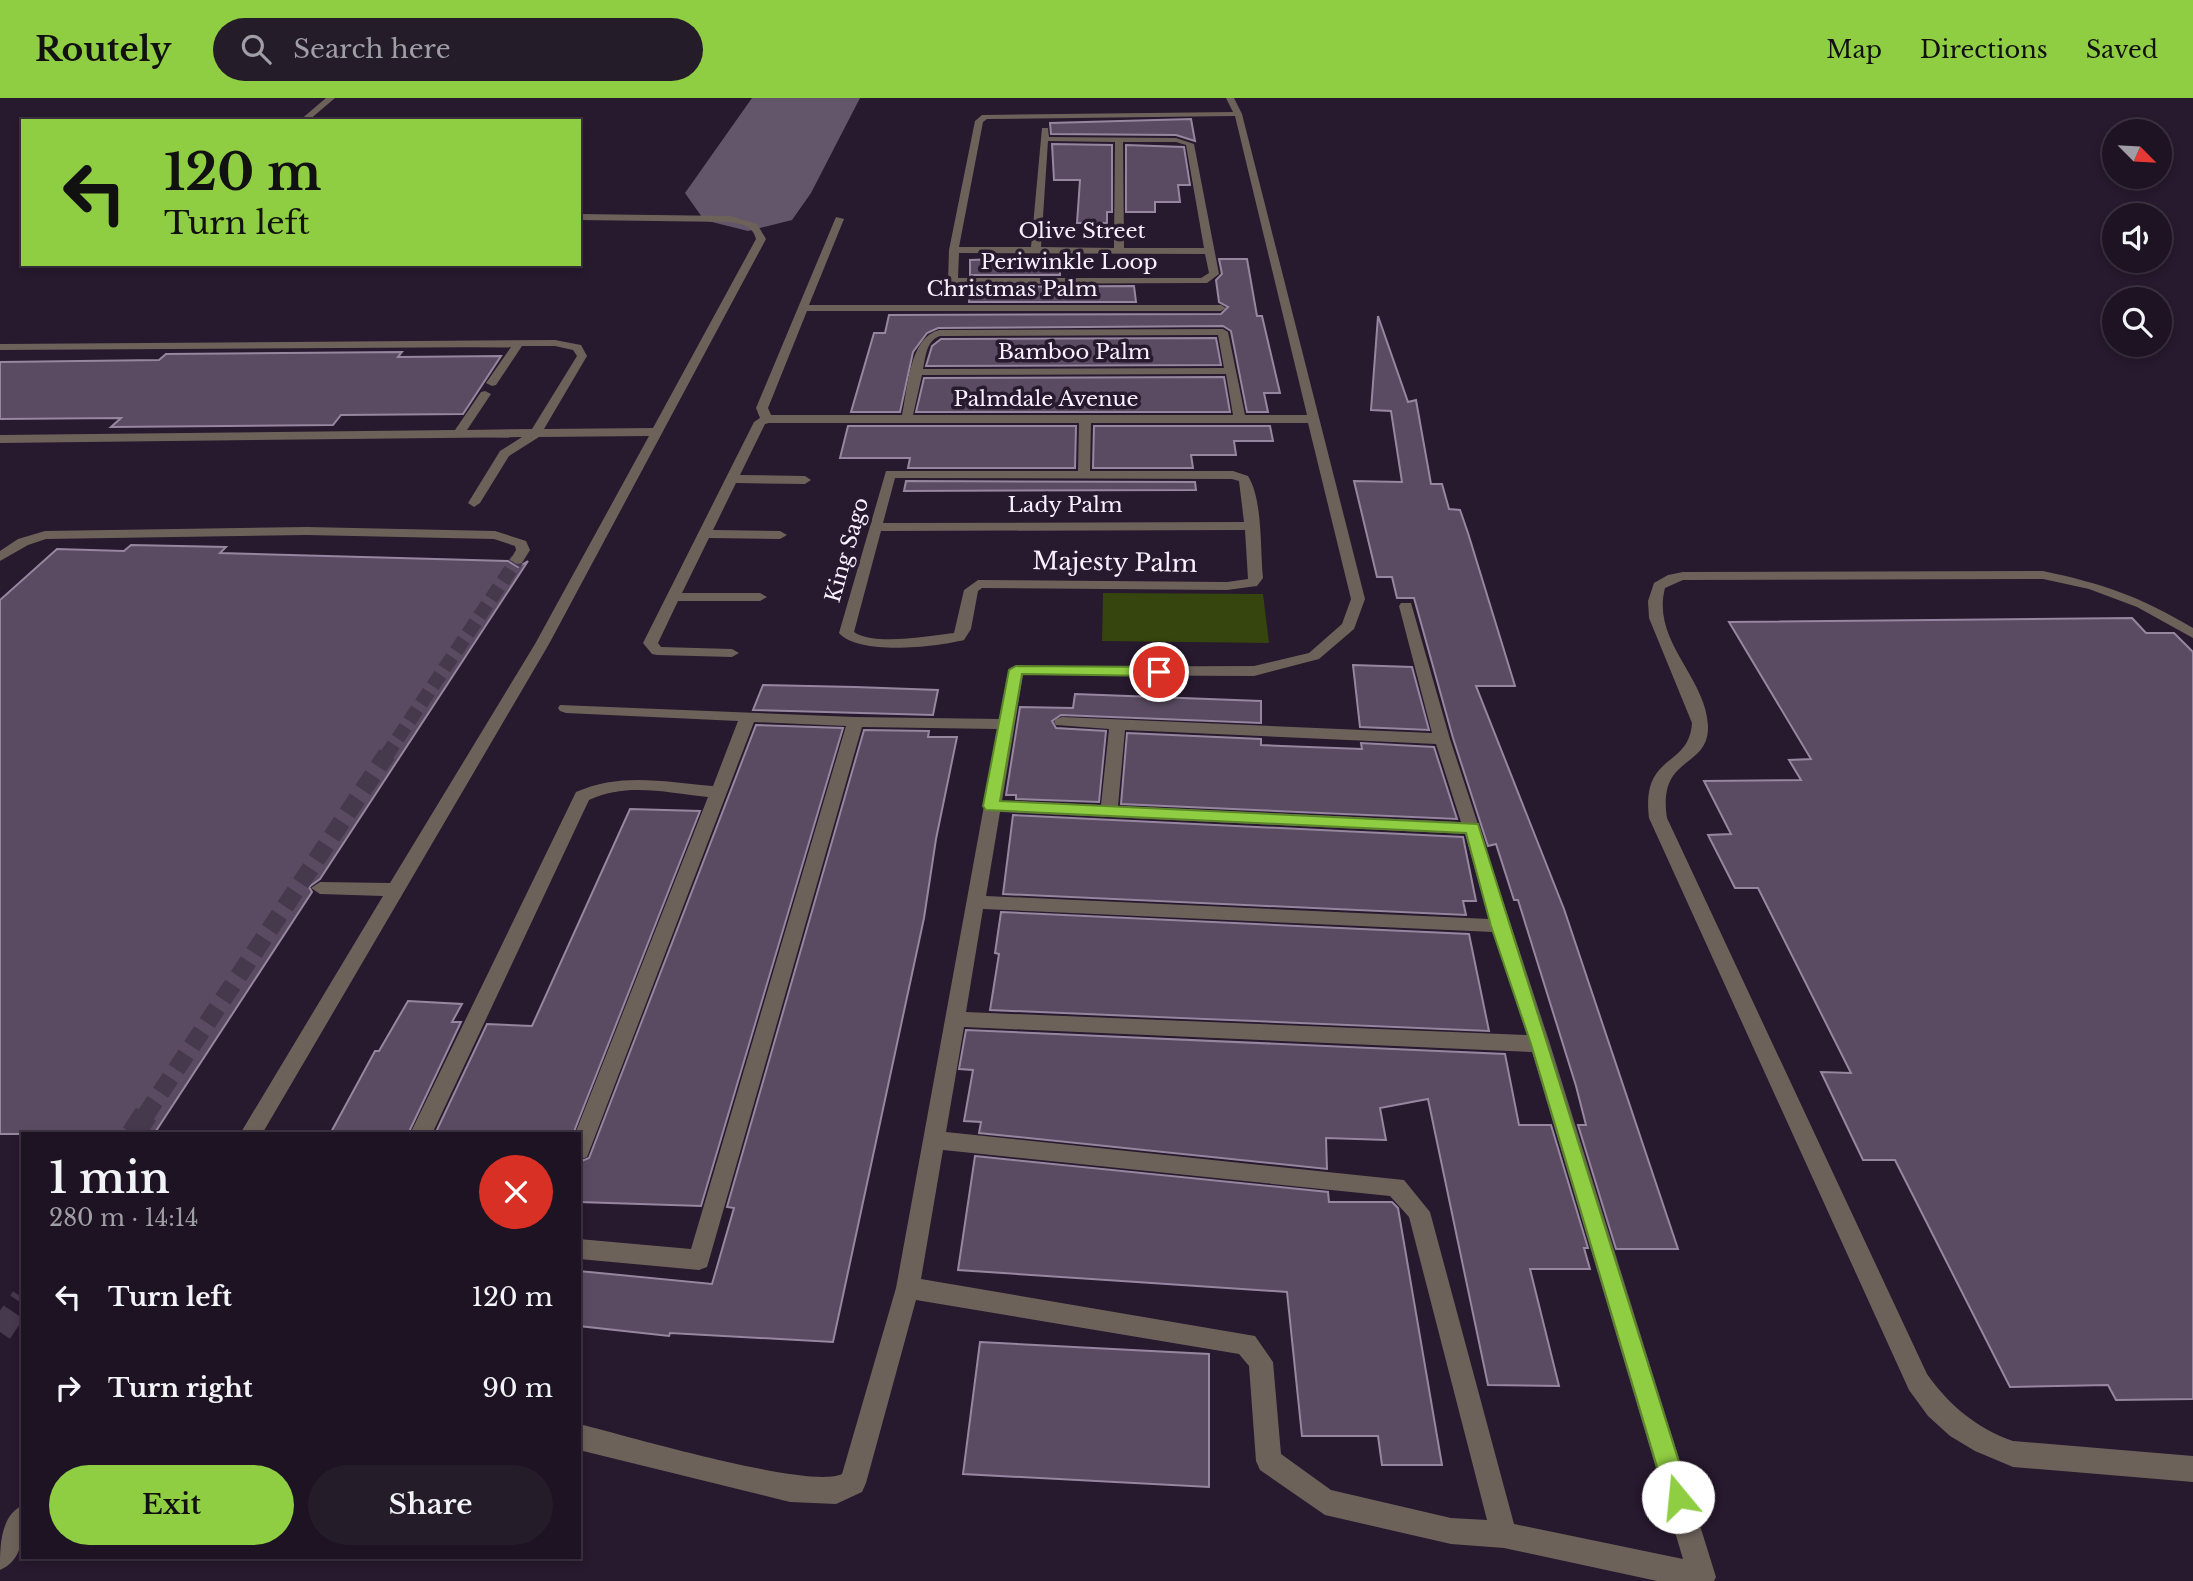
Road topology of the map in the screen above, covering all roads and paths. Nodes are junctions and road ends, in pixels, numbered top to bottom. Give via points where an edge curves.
1 (331, 98) edge
2 (1230, 98) edge
3 (1238, 114) junction
4 (1046, 116) junction
5 (305, 119) edge
6 (1045, 139) junction
7 (1119, 140) junction
8 (581, 217) edge
9 (839, 219) dead end
10 (954, 250) junction
11 (1036, 250) junction
12 (1119, 251) junction
13 (1209, 251) junction
14 (804, 307) junction
15 (1221, 309) dead end
16 (519, 343) junction
17 (0, 347) edge
18 (1231, 371) junction
19 (916, 372) junction
20 (772, 418) junction
21 (907, 418) junction
22 (1085, 418) junction
23 (1240, 419) junction
24 (1314, 419) junction
25 (536, 432) junction
26 (654, 432) junction
27 (459, 433) junction
28 (0, 439) edge
29 (1084, 474) junction
30 (732, 480) junction
31 (805, 480) dead end
32 (474, 503) dead end
33 (1253, 526) junction
34 (877, 527) junction
35 (704, 534) junction
36 (780, 536) dead end
37 (0, 557) edge
38 (517, 560) dead end
39 (978, 584) joint
40 (673, 597) junction
41 (760, 597) dead end
42 (1406, 606) dead end
43 (2193, 634) edge
44 (732, 653) dead end
45 (566, 708) dead end
46 (748, 717) junction
47 (855, 722) junction
48 (1062, 722) dead end
49 (1005, 724) junction
50 (1117, 724) junction
51 (1442, 739) junction
52 (716, 792) junction
53 (991, 806) junction
54 (1109, 811) junction
55 (1472, 828) junction
56 (320, 888) dead end
57 (397, 890) junction
58 (974, 902) junction
59 (1500, 926) junction
60 (954, 1019) junction
61 (1540, 1044) junction
62 (252, 1132) edge
63 (422, 1132) edge
64 (934, 1140) junction
65 (581, 1146) edge
66 (581, 1249) edge
67 (908, 1288) junction
68 (581, 1437) edge
69 (2193, 1468) edge
70 (21, 1521) edge
71 (1504, 1535) junction
72 (0, 1556) edge

1 - 5 street
2 - 3 street
3 - 4 street via 1116,110
3 - 24 street
4 - 6 street
4 - 10 street, Periwinkle Loop via 985,117 979,121
6 - 7 street
6 - 11 street
7 - 12 street
7 - 13 street, Periwinkle Loop via 1190,144
8 - 26 street via 717,217 743,221 760,233 759,245
9 - 14 street
10 - 11 street, Olive Street
10 - 13 street, Periwinkle Loop via 952,278 960,282 1203,281 1214,274
11 - 12 street, Olive Street
12 - 13 street, Olive Street
14 - 15 street, Christmas Palm
14 - 20 street via 762,408
16 - 17 street
16 - 25 street via 568,344 582,356
16 - 27 street
18 - 19 street, Bamboo Palm
18 - 19 street via 1223,332 939,333 923,345
18 - 23 street
19 - 21 street
20 - 21 street, Palmdale Avenue
20 - 30 street via 760,422
21 - 22 street, Palmdale Avenue
22 - 23 street, Palmdale Avenue
22 - 29 street
23 - 24 street, Palmdale Avenue
24 - 49 street via 1358,599 1349,626 1314,656 1254,671 1016,670
25 - 26 street
25 - 27 street
25 - 32 street via 504,454
26 - 57 street via 553,624
27 - 28 street
29 - 33 street via 1233,475 1244,479 1248,487
29 - 34 street, King Sago via 891,474
30 - 31 street
30 - 35 street
33 - 34 street, Lady Palm
33 - 39 street, Majesty Palm via 1256,578 1251,583
34 - 39 street, King Sago via 846,634 849,638 883,643 959,637 971,590
35 - 36 street
35 - 40 street
37 - 38 street via 23,542 45,536 307,531 495,535 521,544
40 - 41 street
40 - 44 street via 650,643 657,651
42 - 51 street
43 - 69 street via 2154,609 2093,586 2030,574 1683,576 1658,586 1654,601 1656,620 1697,712 1700,734 1691,751 1665,770 1656,785 1658,818 1918,1382 1946,1419 1989,1446 2013,1454
45 - 46 street
46 - 47 street
46 - 52 street
47 - 49 street
47 - 66 street via 699,1260
48 - 50 street
49 - 53 street
50 - 51 street
50 - 54 street
51 - 55 street
52 - 63 street via 619,784 598,787 582,796
52 - 65 street
53 - 54 street
53 - 58 street
54 - 55 street
55 - 59 street
56 - 57 street
57 - 62 street
58 - 59 street
58 - 60 street
59 - 61 street
60 - 61 street
60 - 64 street
61 - 71 street via 1702,1577
64 - 67 street
64 - 71 street via 1396,1187 1419,1212
67 - 68 street via 853,1483 836,1491 790,1489
67 - 71 street via 1247,1344 1261,1362 1269,1461 1278,1468 1325,1502 1451,1531
70 - 72 street

